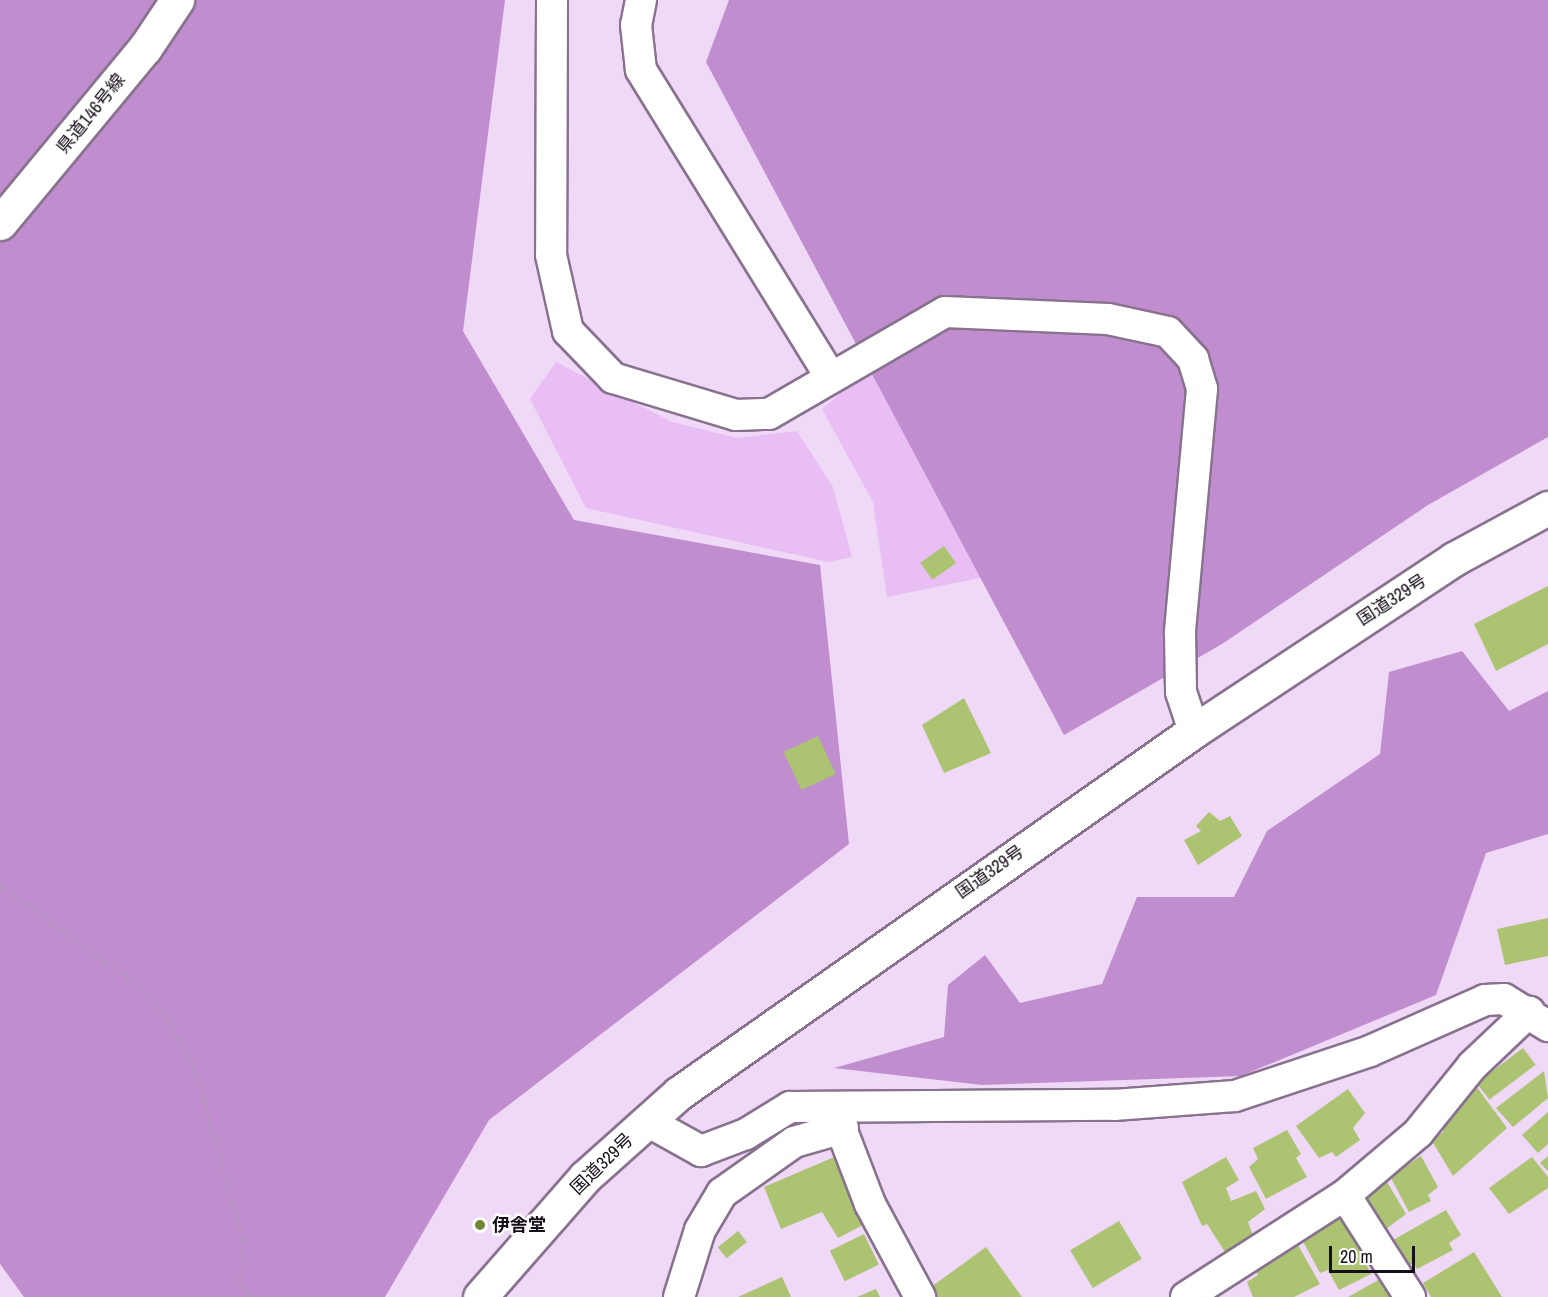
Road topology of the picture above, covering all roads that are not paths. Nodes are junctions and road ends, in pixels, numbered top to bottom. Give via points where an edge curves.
1 (177, 0) edge
2 (552, 0) edge
3 (641, 0) edge
4 (0, 223) edge
5 (830, 376) junction
6 (1548, 508) edge
7 (1194, 731) junction
8 (1539, 1019) edge
9 (837, 1117) junction
10 (647, 1121) junction
11 (1345, 1195) junction
12 (480, 1297) edge
13 (679, 1297) edge
14 (920, 1297) edge
15 (1186, 1297) edge
16 (1410, 1297) edge

1 - 4 main road, 県道146号線
2 - 5 street via 551,255 568,331 613,378 736,415 769,414
3 - 5 street via 636,25 641,69
5 - 7 street via 945,312 1108,319 1168,332 1193,359 1202,389 1179,633 1181,692
6 - 7 main road, 国道329号 via 1454,559
7 - 10 main road, 国道329号 via 757,1035
8 - 9 street via 1504,999 1485,1000 1370,1051 1235,1096 1114,1106
8 - 11 street via 1472,1066 1418,1133
9 - 10 street via 790,1107 701,1151
9 - 13 street via 722,1193 700,1230
9 - 14 street via 870,1204
10 - 12 main road, 国道329号 via 585,1177
11 - 15 street
11 - 16 street

